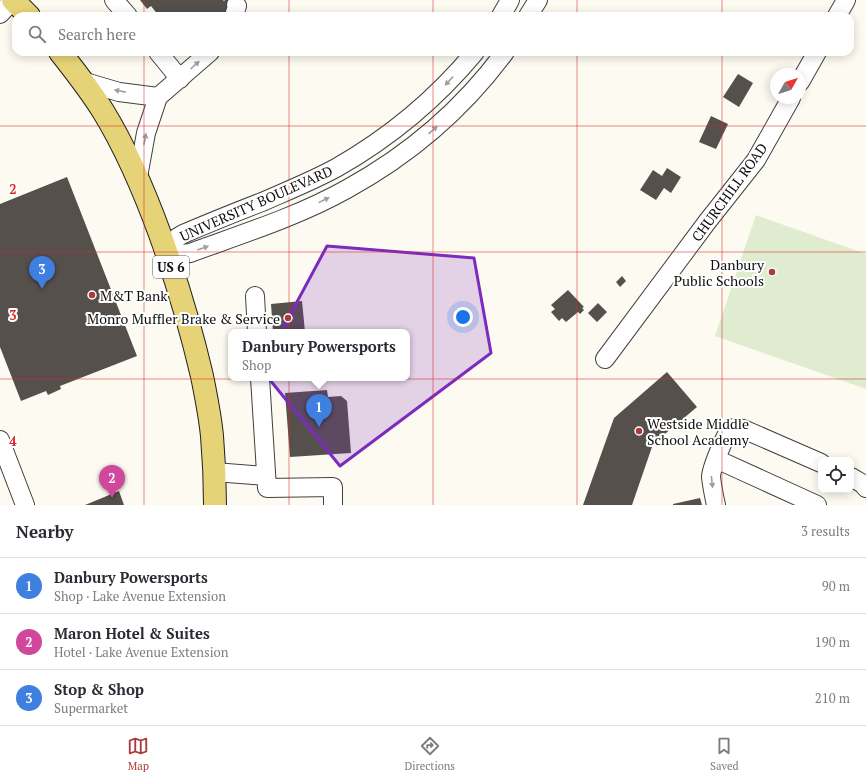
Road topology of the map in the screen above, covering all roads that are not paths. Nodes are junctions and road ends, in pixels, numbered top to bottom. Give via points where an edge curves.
1 (13, 0) edge
2 (114, 0) edge
3 (510, 0) edge
4 (538, 0) edge
5 (846, 0) edge
6 (25, 12) edge
7 (124, 12) edge
8 (502, 12) edge
9 (530, 12) edge
10 (839, 12) edge
11 (0, 14) edge
12 (63, 56) edge
13 (161, 56) edge
14 (206, 56) edge
15 (471, 56) edge
16 (502, 56) edge
17 (815, 56) edge
18 (806, 71) edge
19 (180, 79) junction
20 (82, 81) junction
21 (158, 97) junction
22 (788, 104) edge
23 (138, 177) junction
24 (166, 250) junction
25 (255, 296) dead end
26 (257, 329) edge
27 (605, 359) dead end
28 (260, 381) edge
29 (0, 440) edge
30 (716, 459) junction
31 (818, 462) edge
32 (214, 472) junction
33 (266, 476) junction
34 (854, 479) edge
35 (866, 488) edge
36 (25, 505) edge
37 (215, 505) edge
38 (333, 505) edge
39 (716, 505) edge
40 (817, 505) edge

1 - 6 main road
1 - 11 street
2 - 7 street
3 - 8 street
4 - 9 street
5 - 10 street
12 - 20 main road, US 6
13 - 19 street
19 -> 14 street
15 -> 24 street, UNIVERSITY BOULEVARD via 417,113 363,152 306,183 183,234 175,238
24 -> 16 street, UNIVERSITY BOULEVARD via 190,253 284,218 346,190 376,172 432,131 456,109
17 - 18 street
19 - 21 street
21 -> 20 street via 118,92
20 - 23 main road, US 6 via 103,111
23 -> 21 street via 146,133
22 - 27 street, CHURCHILL ROAD via 756,160
23 - 24 main road, US 6
24 - 32 main road, US 6 via 198,359 210,420
25 - 26 street
28 - 33 street
29 - 36 street
30 - 31 street via 724,439 730,430 736,428
30 -> 39 street via 711,475
30 - 40 street
32 - 33 street
32 - 37 main road, US 6
33 - 38 street via 267,488 333,487
34 - 35 street

